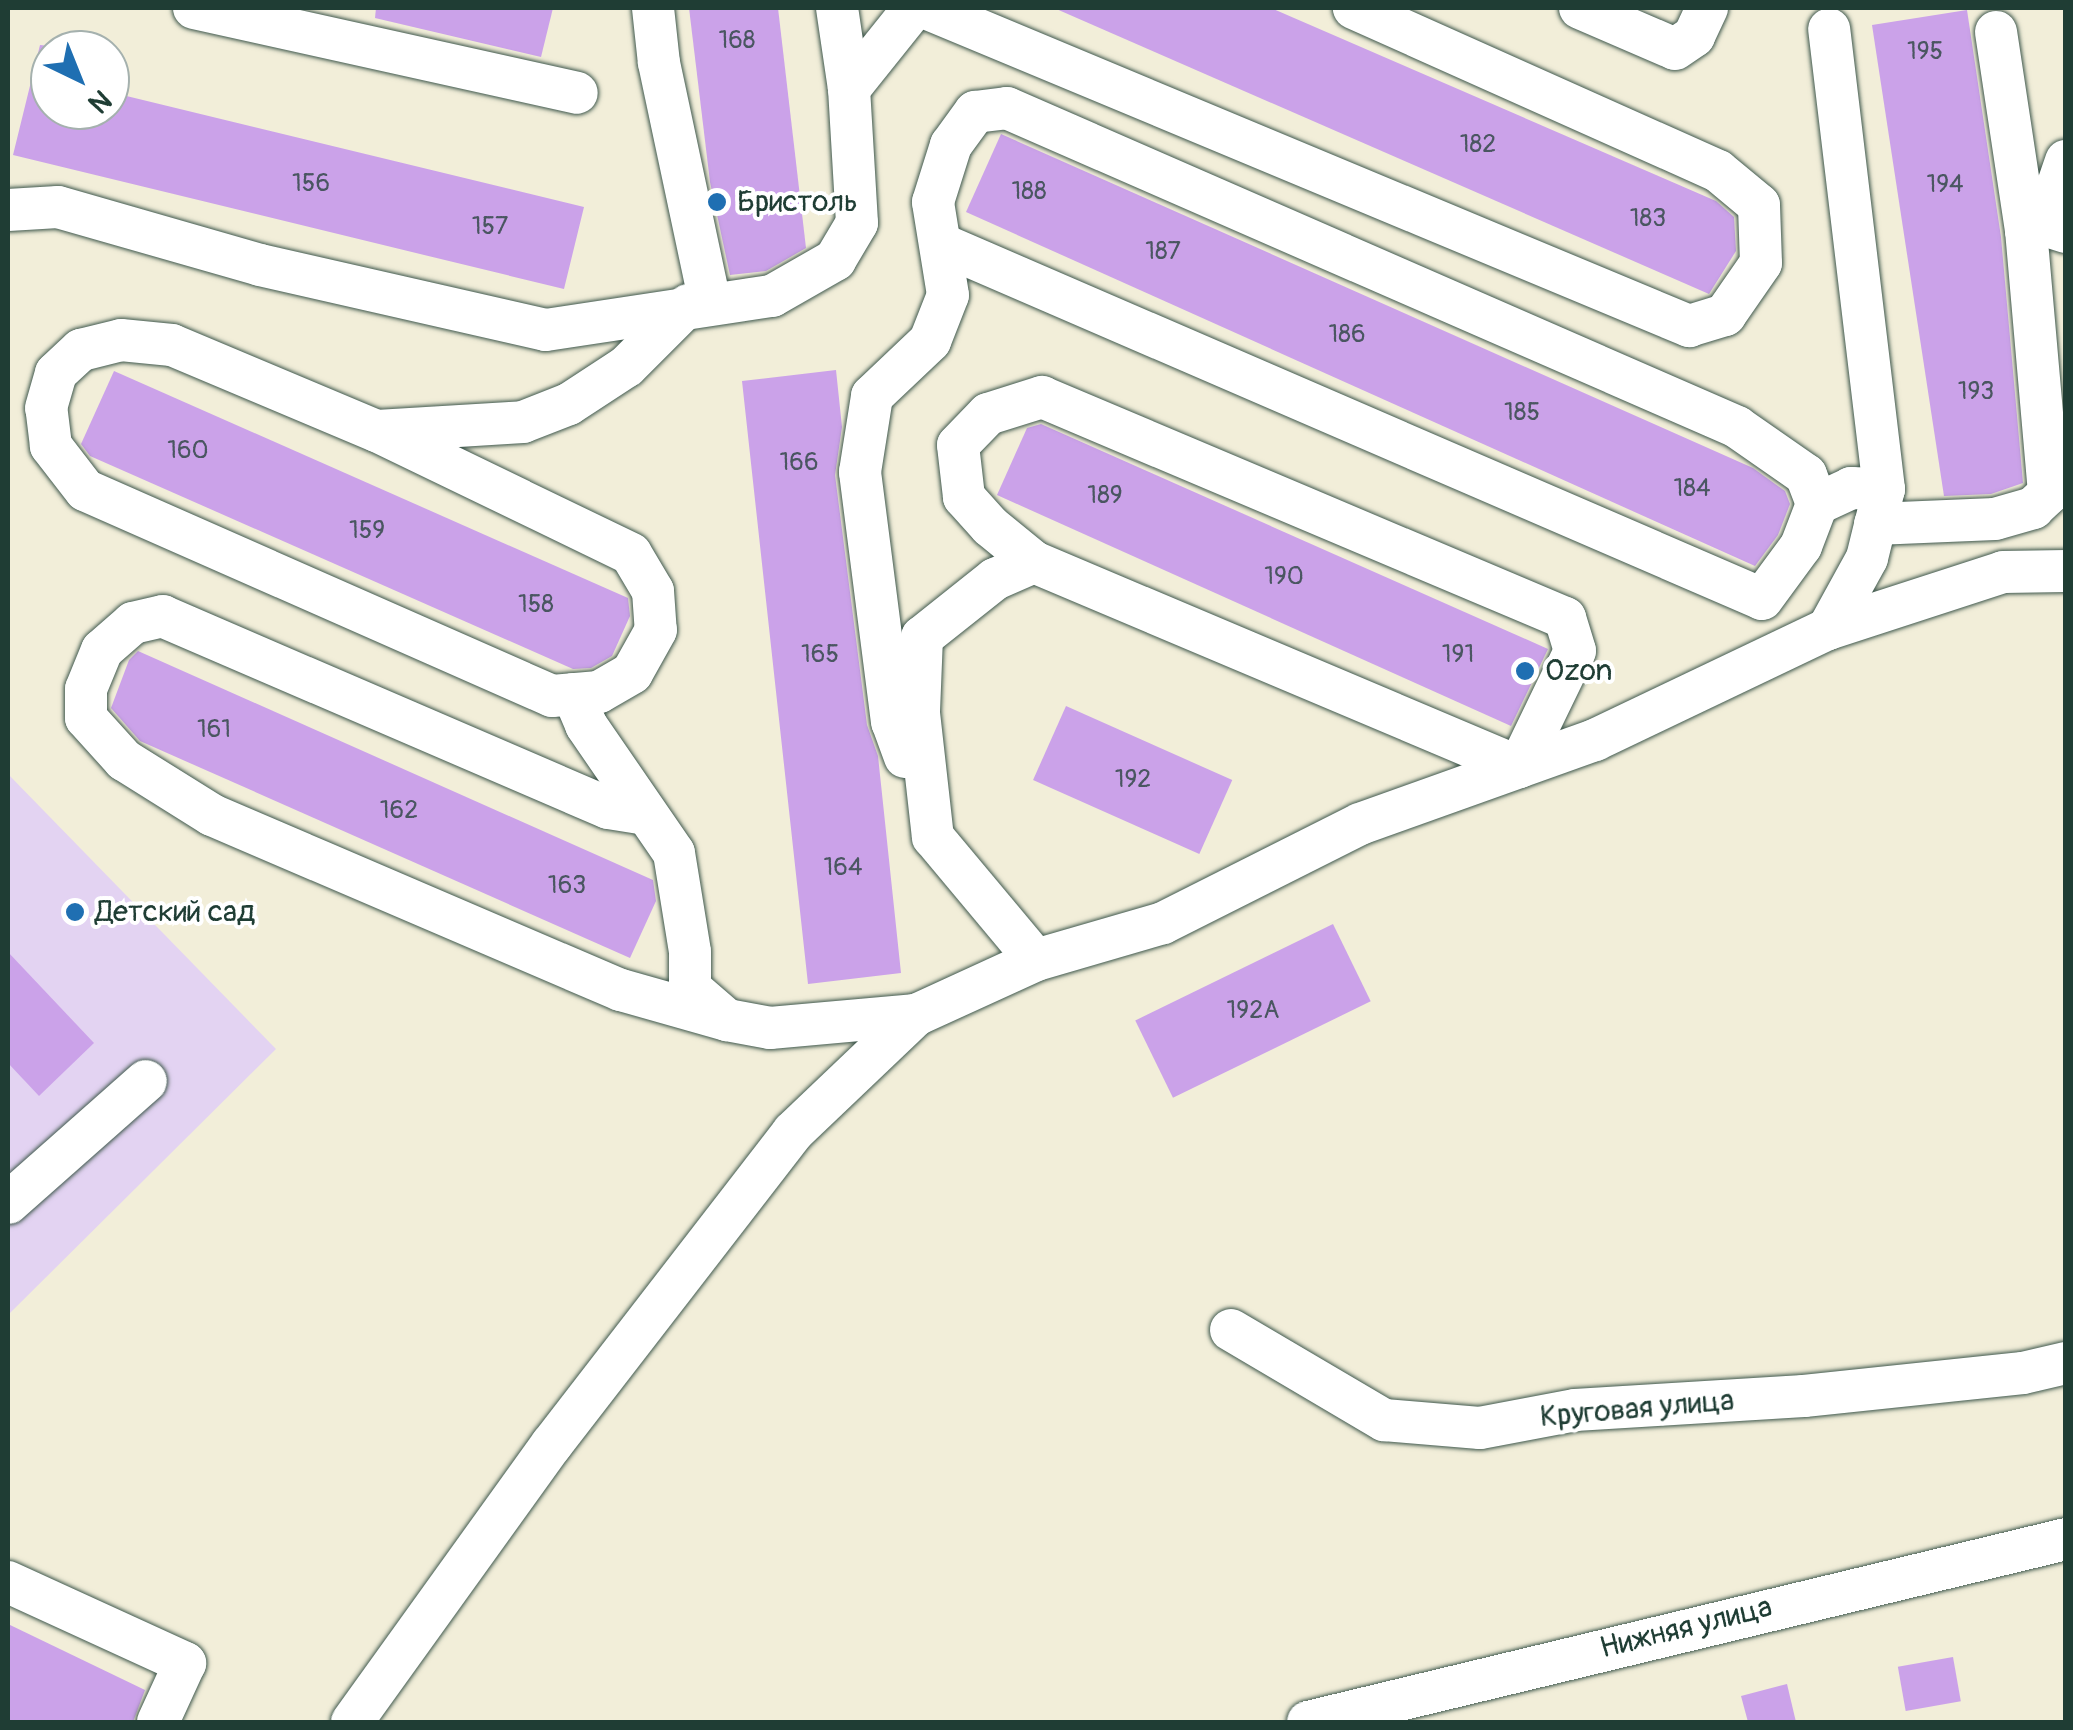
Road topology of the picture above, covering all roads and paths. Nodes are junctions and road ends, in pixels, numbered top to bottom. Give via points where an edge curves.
1 (194, 8) edge
2 (653, 8) edge
3 (837, 8) edge
4 (914, 8) edge
5 (926, 8) edge
6 (1354, 8) edge
7 (1580, 8) edge
8 (1707, 8) edge
9 (1829, 28) dead end
10 (1996, 32) dead end
11 (849, 89) junction
12 (577, 93) dead end
13 (2066, 161) edge
14 (8, 210) edge
15 (2045, 230) edge
16 (941, 244) junction
17 (699, 304) junction
18 (377, 431) junction
19 (1817, 504) junction
20 (1880, 507) junction
21 (2066, 533) edge
22 (1034, 562) junction
23 (2050, 571) edge
24 (1828, 628) junction
25 (573, 694) junction
26 (1519, 767) junction
27 (646, 814) junction
28 (933, 838) junction
29 (1036, 960) junction
30 (916, 1015) junction
31 (727, 1020) junction
32 (146, 1081) dead end
33 (8, 1202) edge
34 (1232, 1330) dead end
35 (2066, 1363) edge
36 (2066, 1539) edge
37 (8, 1582) edge
38 (158, 1722) edge
39 (352, 1722) edge
40 (1308, 1722) edge

1 - 12 street
2 - 17 street
3 - 11 street
4 - 11 street
5 - 6 street via 1690,326 1725,315 1761,263 1759,205 1732,182
7 - 8 street via 1675,49 1694,36
9 - 20 street
10 - 15 street
11 - 17 street via 857,223 835,260 772,296
13 - 15 street
14 - 17 street via 58,208 260,265 546,330
15 - 20 street via 2049,493 2032,508 1995,518
16 - 19 street via 1762,600 1801,546
16 - 19 street via 933,202 951,145 975,112 1007,108 1737,427 1806,474
16 - 28 street via 948,296 930,340 872,396 860,472 892,722
17 - 18 street via 569,404 523,422
18 - 25 street via 631,554 653,591 656,630 632,673 599,692
18 - 25 street via 172,345 121,340 80,350 56,374 46,408 50,446 85,490 552,696
19 - 20 street via 1851,488
20 - 24 street via 1867,558
21 - 23 street
22 - 26 street
22 - 26 street via 964,497 958,445 988,414 1042,397 1566,618 1575,651
22 - 28 street via 996,580 922,636 919,713
23 - 24 street via 2003,572
24 - 26 street via 1596,740
25 - 27 street
26 - 29 street via 1360,824 1163,923
27 - 31 street via 674,852 690,988
27 - 31 street via 608,808 163,616 133,623 102,650 86,689 86,718 124,760 212,815 620,990
28 - 29 street
29 - 30 street
30 - 31 street via 770,1028
30 - 39 street via 793,1132 552,1444
32 - 33 street
34 - 35 street, Круговая улица via 1384,1420 1480,1428 1574,1410 1804,1396
36 - 40 street, Нижняя улица
37 - 38 street via 185,1664

